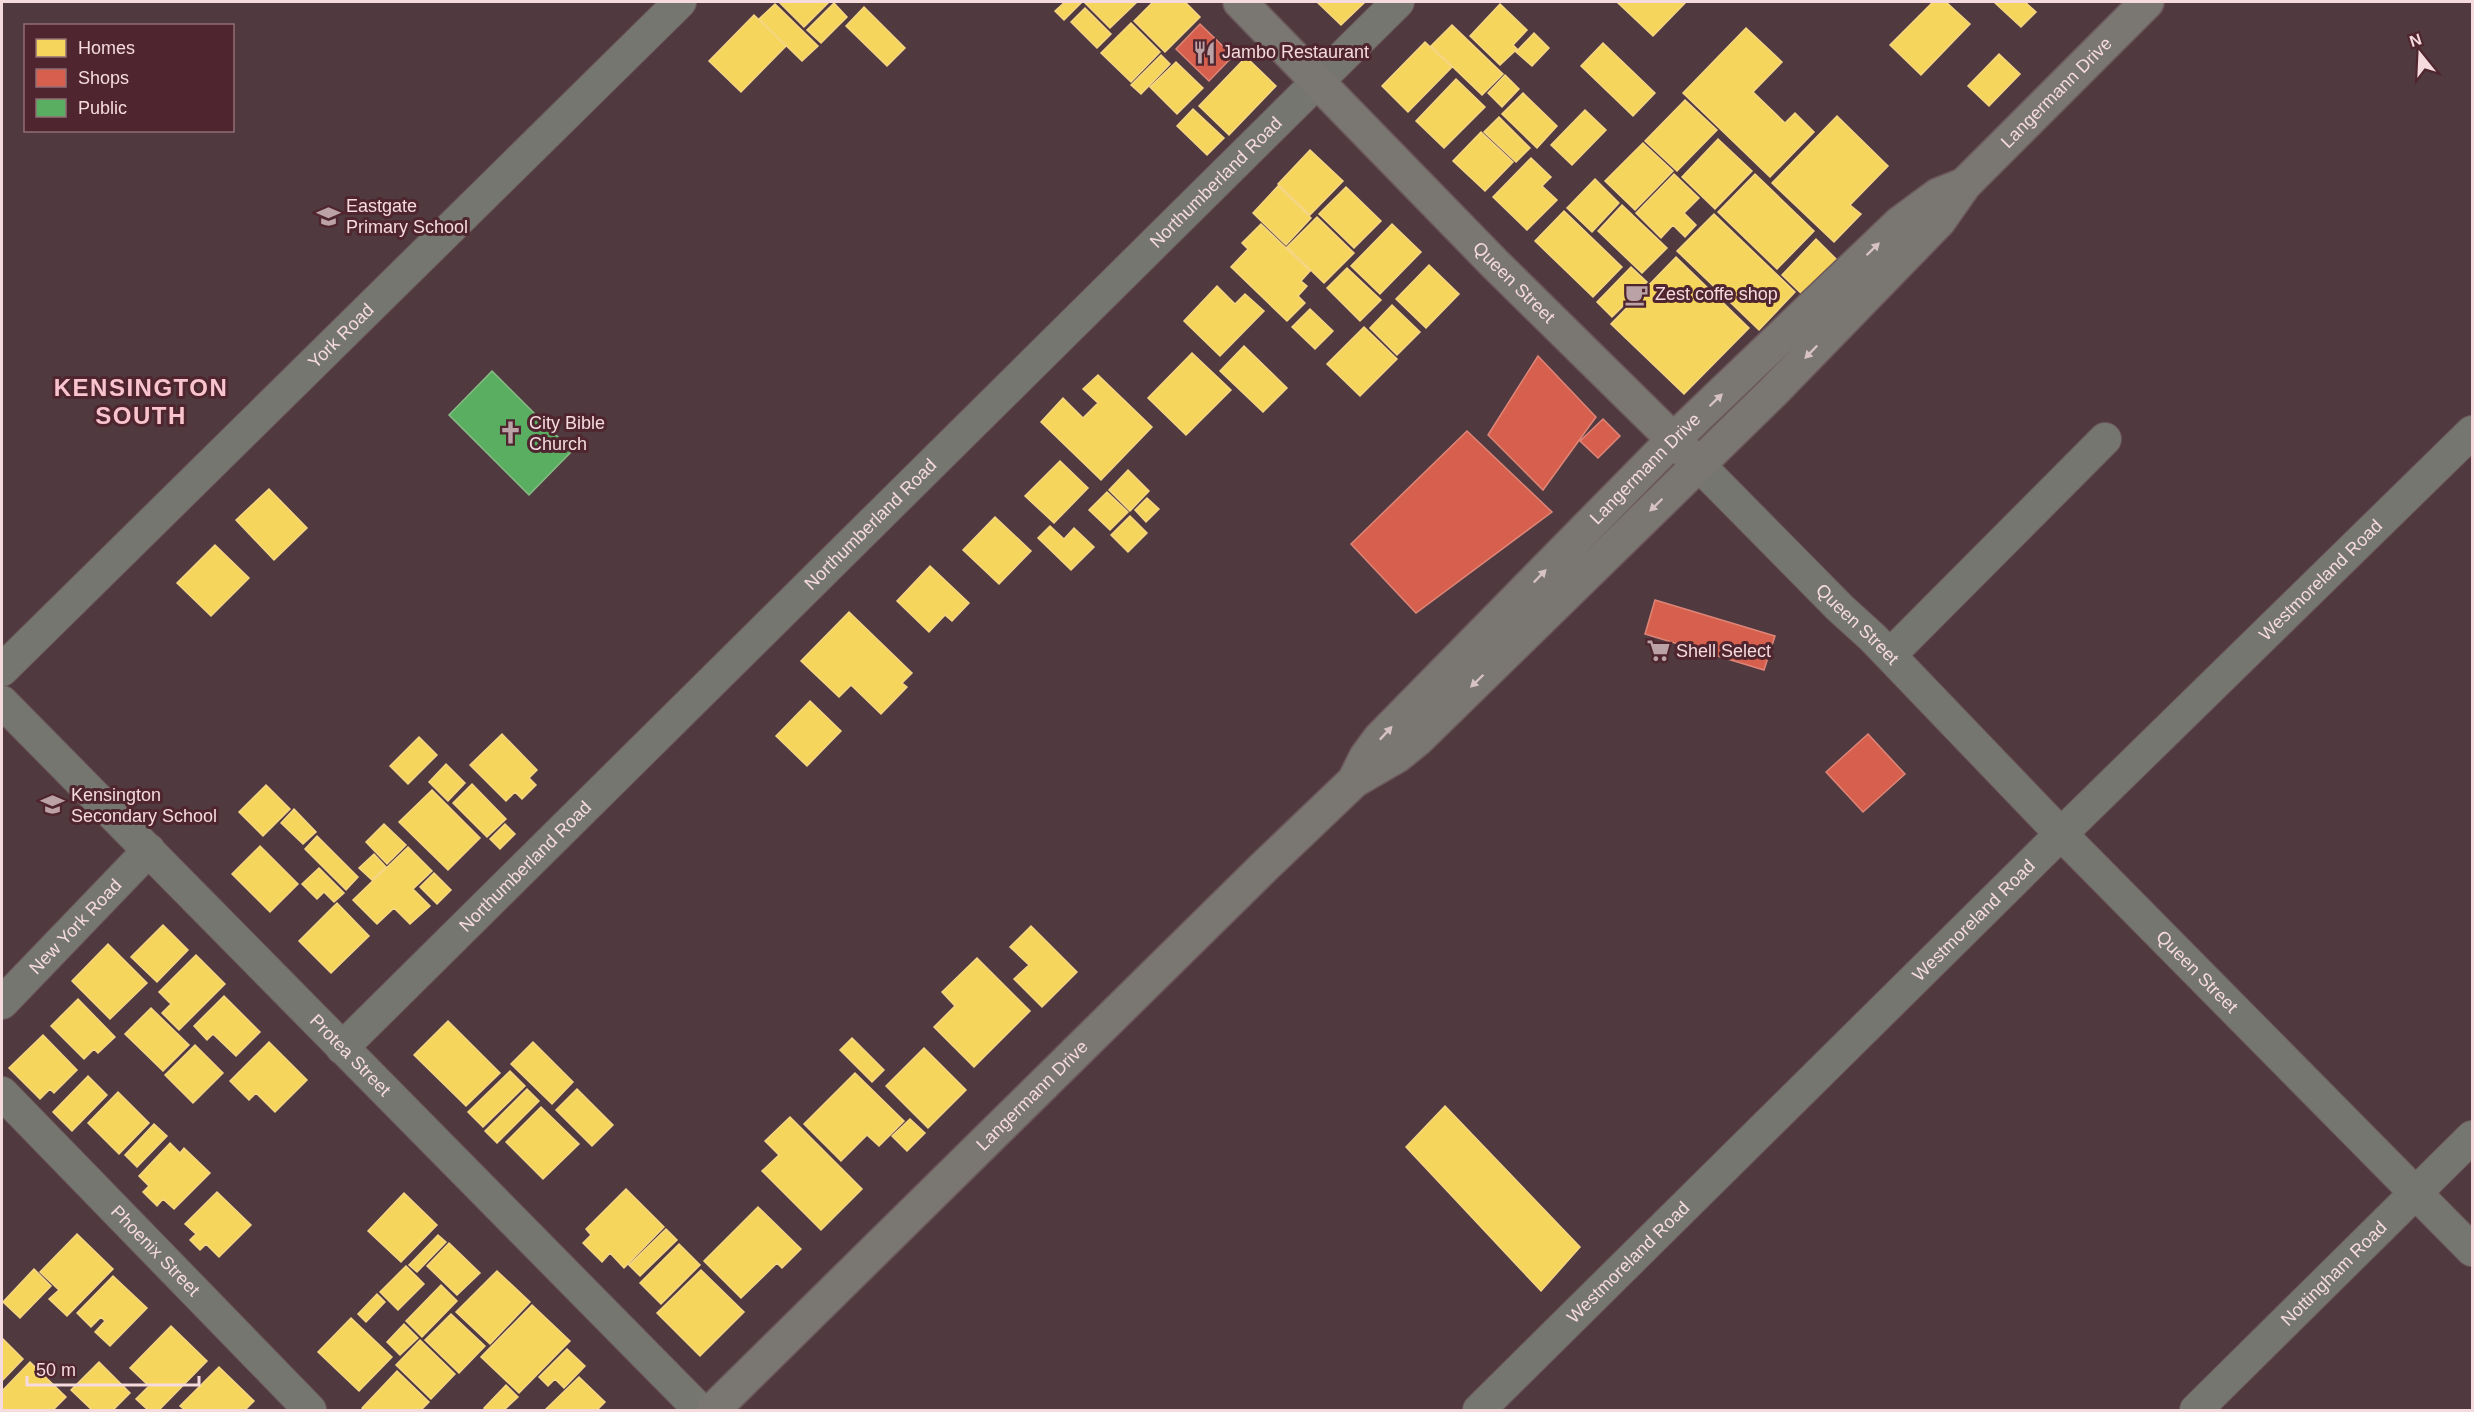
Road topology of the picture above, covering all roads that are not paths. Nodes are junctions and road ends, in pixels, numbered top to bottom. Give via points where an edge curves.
1 (680, 2) edge
2 (1240, 2) edge
3 (1398, 2) edge
4 (2147, 2) edge
5 (1317, 82) junction
6 (1965, 184) junction
7 (2472, 432) edge
8 (2105, 439) dead end
9 (1673, 440) junction
10 (1698, 464) junction
11 (1890, 655) junction
12 (2, 670) edge
13 (2, 702) edge
14 (1354, 781) junction
15 (2061, 834) junction
16 (149, 850) junction
17 (2, 1003) edge
18 (342, 1048) junction
19 (2, 1094) edge
20 (2472, 1137) edge
21 (2416, 1192) junction
22 (2472, 1250) edge
23 (310, 1410) edge
24 (700, 1410) edge
25 (713, 1410) edge
26 (1479, 1410) edge
27 (2196, 1410) edge

1 - 12 street, York Road
2 - 5 main road, Queen Street
3 - 5 street, Northumberland Road
4 - 6 main road, Langermann Drive
5 - 9 main road, Queen Street
5 - 18 street, Northumberland Road
9 -> 6 main road, Langermann Drive via 1900,224 1938,195
6 -> 10 main road, Langermann Drive via 1920,242
7 - 15 street, Westmoreland Road
8 - 11 street
9 - 10 main road, Queen Street
14 -> 9 main road, Langermann Drive via 1380,738
10 - 11 street, Queen Street
10 -> 14 main road, Langermann Drive via 1418,739
11 - 15 street, Queen Street
13 - 16 street, Protea Street
14 - 25 main road, Langermann Drive
15 - 21 street, Queen Street
15 - 26 street, Westmoreland Road
16 - 17 street, New York Road
16 - 18 street, Protea Street
18 - 24 street, Protea Street
19 - 23 street, Phoenix Street
20 - 21 street, Nottingham Road
21 - 22 street, Queen Street
21 - 27 street, Nottingham Road

